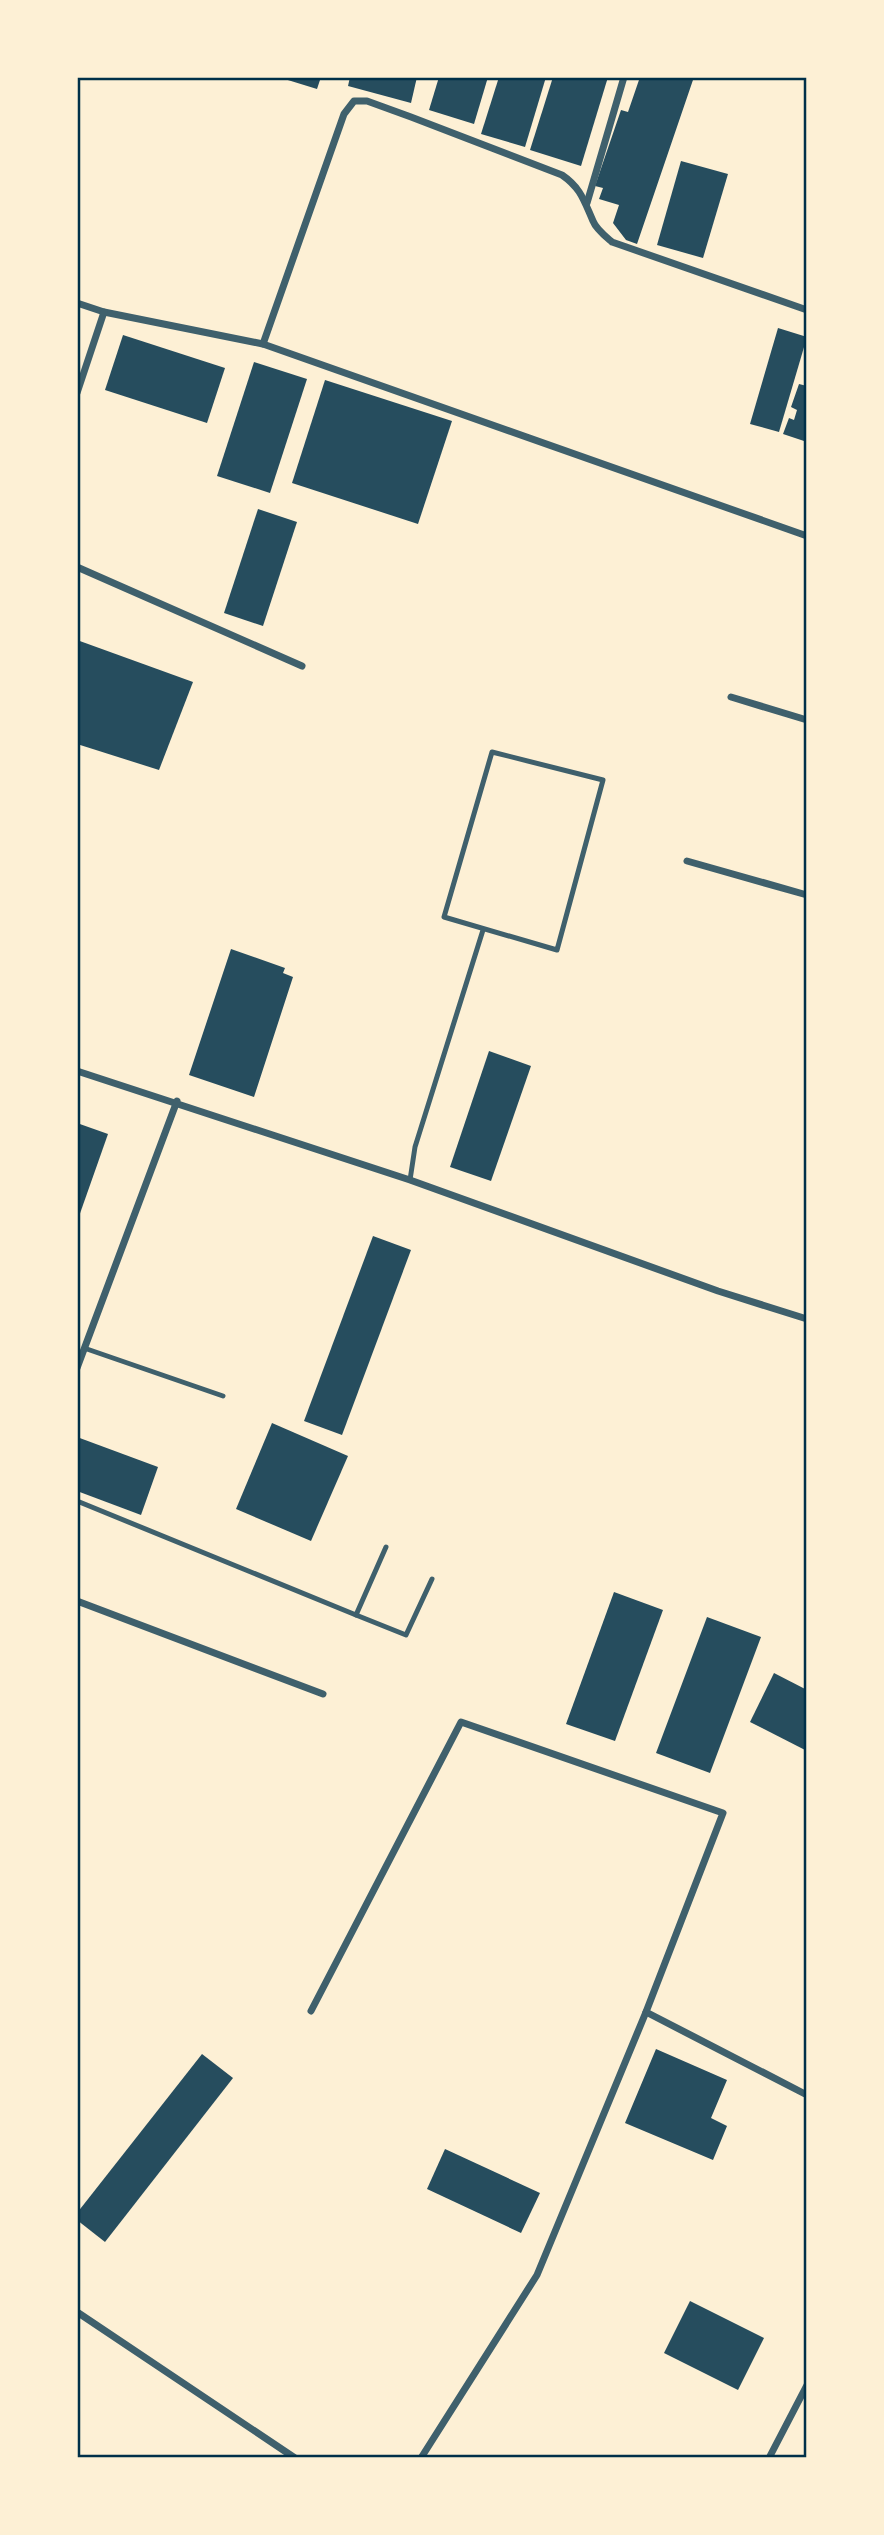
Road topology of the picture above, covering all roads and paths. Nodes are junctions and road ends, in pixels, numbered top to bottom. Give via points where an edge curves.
1 (624, 77) edge
2 (587, 203) junction
3 (77, 303) edge
4 (807, 310) edge
5 (104, 312) junction
6 (263, 344) junction
7 (77, 393) edge
8 (807, 536) edge
9 (77, 567) edge
10 (302, 666) dead end
11 (731, 697) dead end
12 (807, 720) edge
13 (687, 861) dead end
14 (807, 895) edge
15 (484, 930) junction
16 (77, 1070) edge
17 (177, 1101) junction
18 (410, 1181) junction
19 (807, 1319) edge
20 (84, 1348) junction
21 (77, 1367) edge
22 (223, 1396) dead end
23 (77, 1501) edge
24 (386, 1548) dead end
25 (432, 1579) dead end
26 (77, 1601) edge
27 (356, 1615) junction
28 (323, 1694) dead end
29 (311, 2011) dead end
30 (646, 2012) junction
31 (807, 2095) edge
32 (77, 2312) edge
33 (807, 2385) edge
34 (295, 2458) edge
35 (421, 2458) edge
36 (769, 2458) edge

1 - 2 street
2 - 4 street via 593,223 611,242
2 - 6 street via 576,185 562,176 367,101 354,102 344,114
3 - 5 street
5 - 6 street
5 - 7 street
6 - 8 street
9 - 10 street
11 - 12 street
13 - 14 street
15 - 15 lane via 444,917 492,752 603,780 557,950
15 - 18 lane via 415,1147
16 - 17 street
17 - 18 street
17 - 20 street
18 - 19 street
20 - 21 street
20 - 22 lane
23 - 27 lane
24 - 27 lane
25 - 27 lane via 406,1634
26 - 28 street
29 - 30 street via 461,1722 723,1813
30 - 31 street
30 - 35 street via 537,2274
32 - 34 street
33 - 36 street

